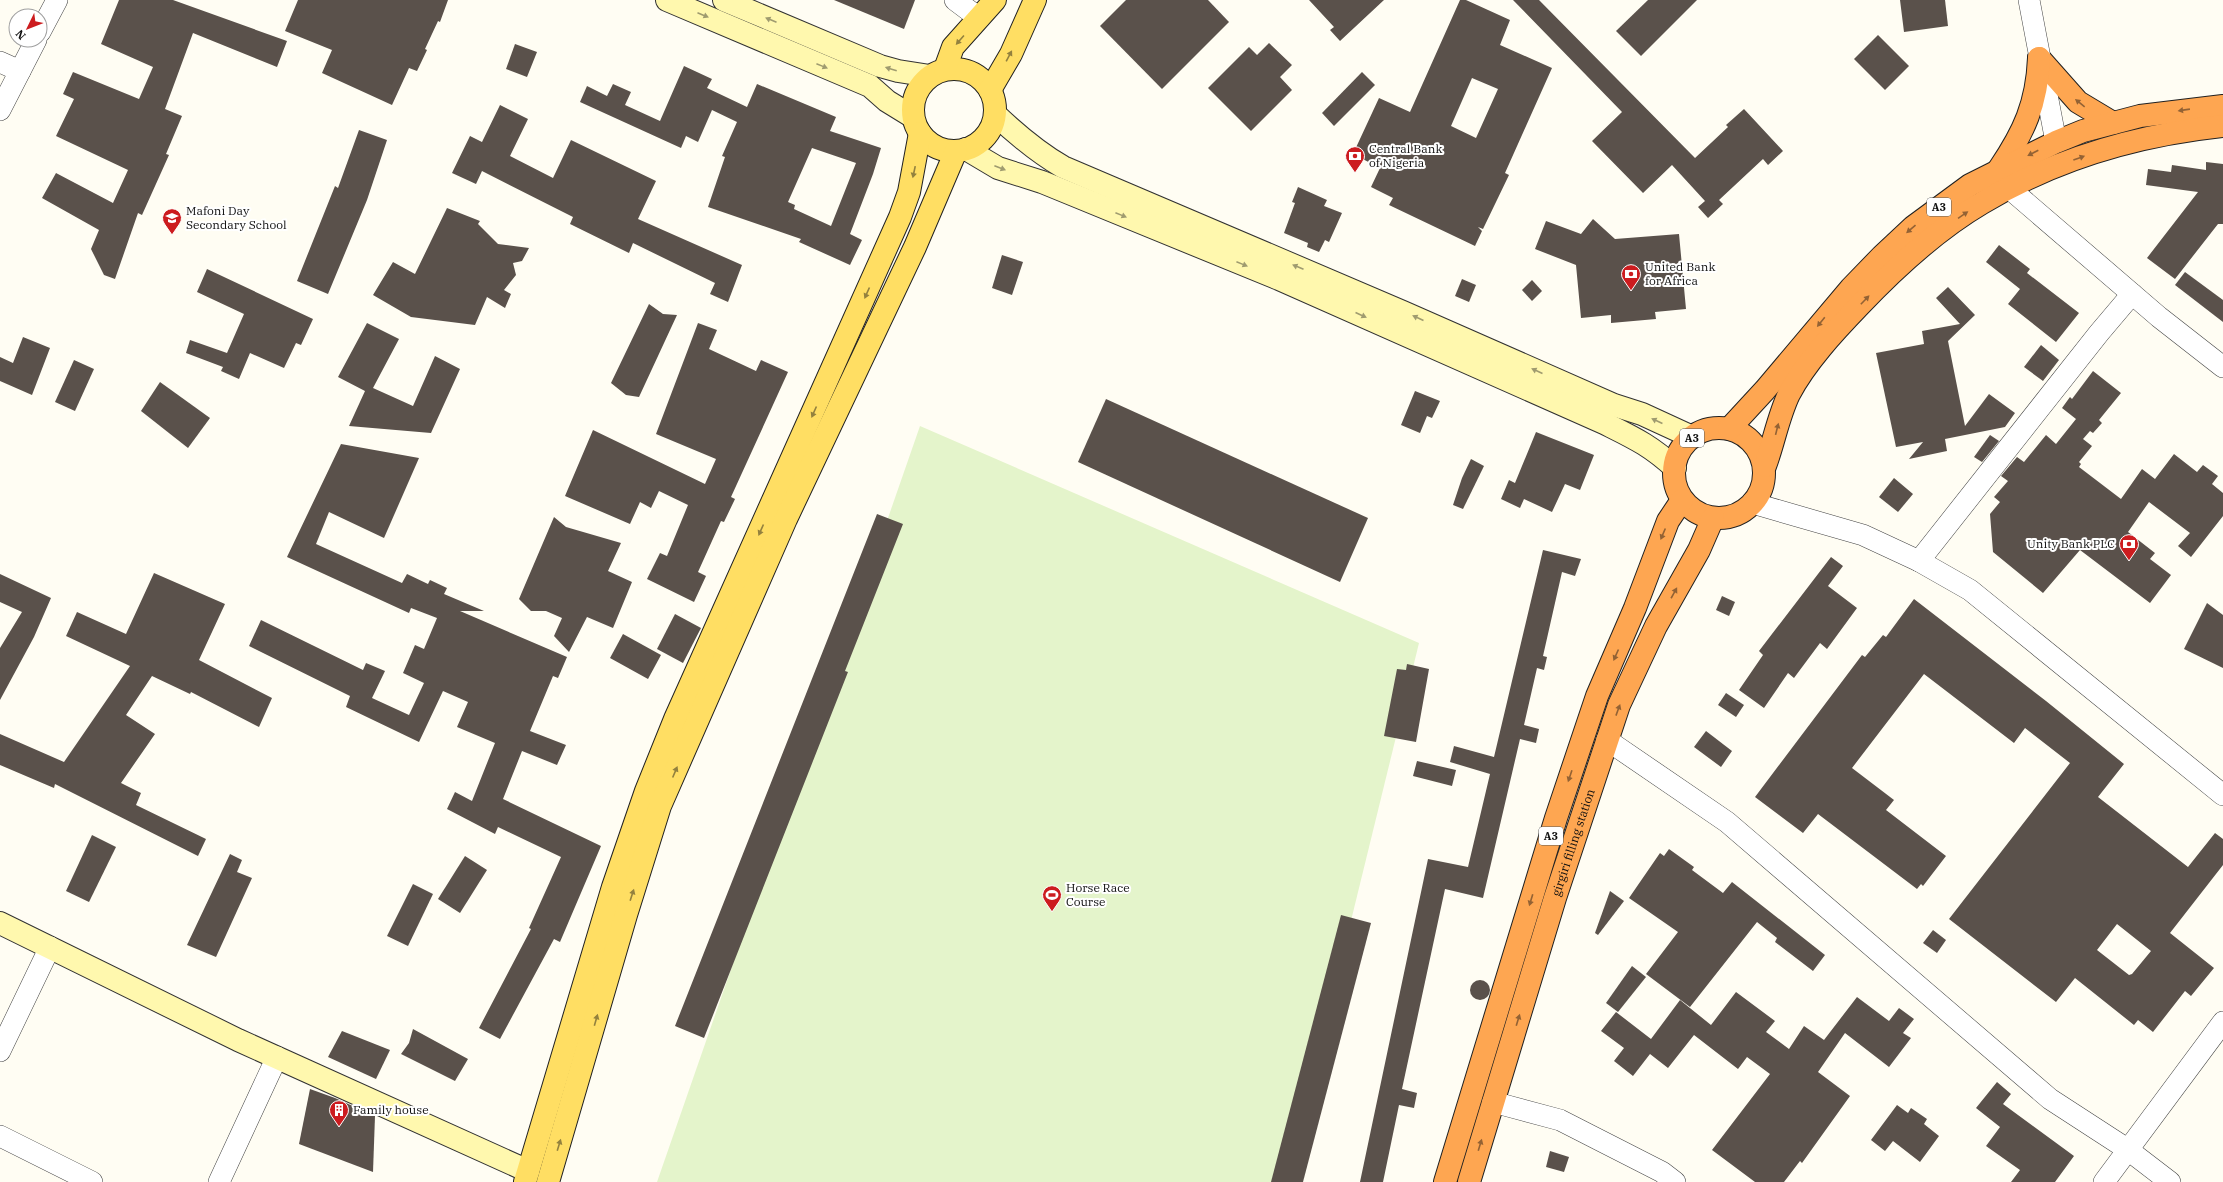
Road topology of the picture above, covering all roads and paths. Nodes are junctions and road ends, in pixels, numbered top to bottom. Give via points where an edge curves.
1 (57, 0) edge
2 (667, 0) edge
3 (724, 0) edge
4 (955, 0) edge
5 (995, 0) edge
6 (1035, 0) edge
7 (2029, 0) edge
8 (48, 17) edge
9 (979, 18) junction
10 (32, 48) edge
11 (2039, 58) junction
12 (0, 62) edge
13 (20, 71) junction
14 (937, 72) junction
15 (990, 90) junction
16 (2223, 106) edge
17 (0, 110) edge
18 (995, 114) junction
19 (2113, 123) junction
20 (916, 125) junction
21 (2223, 126) edge
22 (2056, 142) junction
23 (961, 150) junction
24 (1997, 172) junction
25 (2010, 189) junction
26 (2132, 294) junction
27 (2223, 367) edge
28 (839, 382) junction
29 (1729, 429) junction
30 (1692, 438) junction
31 (1765, 466) junction
32 (1675, 468) junction
33 (1682, 500) junction
34 (1752, 503) junction
35 (1713, 518) junction
36 (1919, 561) junction
37 (1607, 740) junction
38 (2223, 795) edge
39 (0, 923) edge
40 (50, 947) junction
41 (2223, 1022) edge
42 (0, 1051) edge
43 (277, 1057) junction
44 (1493, 1102) junction
45 (0, 1136) edge
46 (2127, 1149) junction
47 (527, 1177) edge
48 (92, 1182) edge
49 (219, 1182) edge
50 (548, 1182) edge
51 (1445, 1182) edge
52 (1469, 1182) edge
53 (1675, 1182) edge
54 (2104, 1182) edge
55 (2170, 1182) edge

1 - 8 street
2 -> 20 main road via 870,86
14 -> 3 main road via 898,71 880,66
4 - 9 street
5 - 9 main road
15 -> 6 main road via 1011,54
7 - 11 street
9 -> 14 main road via 953,47
10 - 13 street
19 -> 11 highway via 2078,102
11 - 22 street
11 - 24 highway via 2038,85 2029,117 2018,140
12 - 13 street
13 - 17 street
14 - 15 main road via 958,69 971,72
14 - 20 main road via 919,87 913,101
15 - 18 main road
16 -> 19 highway, A3 via 2140,116
18 - 23 main road via 990,129 980,142
30 -> 18 main road via 1642,414 1063,167 1022,139
19 - 22 highway, A3
20 - 23 main road via 925,140 940,149
20 -> 28 main road via 914,168 904,204
25 -> 21 highway, A3 via 2038,173 2098,151 2181,130
22 -> 24 highway, A3
23 - 28 main road via 926,223
23 -> 32 main road via 998,168 1042,182 1279,279 1604,423 1645,443
24 -> 29 highway, A3 via 1970,185 1935,210 1882,256
25 - 26 street
31 -> 25 highway, A3 via 1780,415 1790,393 1837,329 1875,290 1949,225 1982,202
26 - 27 street
26 - 36 street
28 -> 47 main road via 675,719 646,791 613,887
50 -> 28 main road via 660,806 786,519
29 - 30 highway, A3 via 1714,428 1702,431
29 - 31 highway, A3 via 1742,434 1752,442
30 - 32 highway, A3 via 1680,451
31 - 34 highway, A3 via 1760,492
32 - 33 highway, A3 via 1675,486
33 - 35 highway, A3 via 1695,512
33 -> 51 highway, A3 via 1665,528 1635,608 1597,696 1556,818
34 - 35 highway, A3 via 1731,517
34 - 36 street via 1863,535
37 -> 35 highway, girgiri filling station / A3 via 1639,661 1699,550
36 - 38 street via 1970,590
44 -> 37 highway, girgiri filling station / A3 via 1555,898
37 - 46 street via 1727,822 2050,1099
39 - 40 main road
40 - 42 street
40 - 43 main road via 231,1037
41 - 46 street
43 - 47 main road
43 - 49 street
52 -> 44 highway, girgiri filling station / A3
44 - 53 street via 1560,1120 1662,1172
45 - 48 street
46 - 54 street
46 - 55 street

